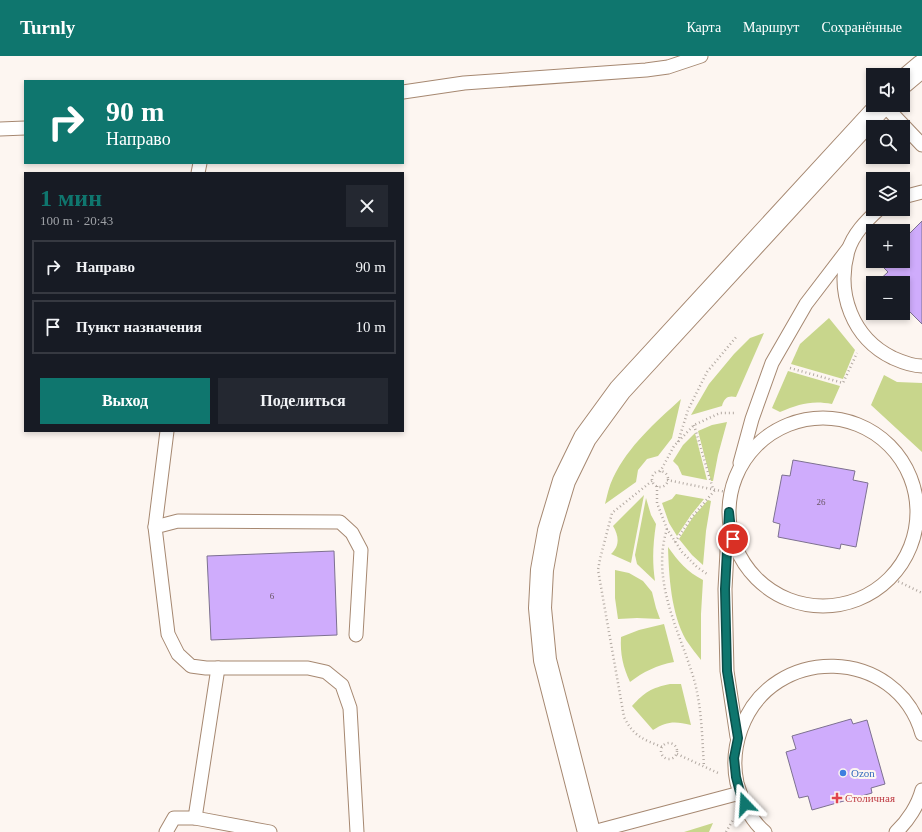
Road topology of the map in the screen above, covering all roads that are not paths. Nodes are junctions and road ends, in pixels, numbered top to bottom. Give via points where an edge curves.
1 (701, 56) edge
2 (922, 66) edge
3 (910, 76) edge
4 (404, 92) edge
5 (877, 112) edge
6 (890, 112) edge
7 (24, 128) edge
8 (0, 129) edge
9 (922, 145) edge
10 (922, 192) edge
11 (910, 194) edge
12 (870, 216) edge
13 (848, 249) junction
14 (922, 366) edge
15 (167, 432) edge
16 (737, 476) junction
17 (729, 512) junction
18 (155, 527) junction
19 (356, 635) dead end
20 (218, 668) junction
21 (922, 734) edge
22 (738, 738) junction
23 (922, 790) edge
24 (740, 794) junction
25 (195, 818) junction
26 (166, 832) edge
27 (270, 832) edge
28 (356, 832) edge
29 (589, 832) edge
30 (593, 832) edge
31 (765, 832) edge
32 (896, 832) edge

1 - 4 lane via 668,67 646,70 464,83
2 - 3 street
5 - 29 street via 620,390 585,438 564,481 549,531 542,570 540,608 545,660
6 - 9 lane
7 - 8 lane
10 - 11 lane
12 - 13 lane
13 - 14 lane via 843,283 851,316 864,336 886,354 901,362
13 - 16 lane via 806,304 772,363 752,419
15 - 18 lane
16 - 17 lane via 731,493
16 - 17 lane via 746,459 772,433 800,421 824,418 843,420 877,434 891,446 902,461 911,477 916,495 916,532 901,566 875,591 841,605 804,605 770,590 745,564 736,548
17 - 22 lane via 725,589 727,671
18 - 19 lane via 178,521 340,522 352,533 361,550
18 - 20 lane via 168,634 178,654 191,666
20 - 25 lane
20 - 28 lane via 308,668 326,672 342,685 350,708
21 - 22 lane via 911,710 887,684 856,669 821,666 802,670 768,689 754,703 744,720
22 - 24 lane via 734,758
23 - 32 lane via 911,814
24 - 30 lane
24 - 31 lane via 750,814
25 - 26 lane via 174,818
25 - 27 lane

